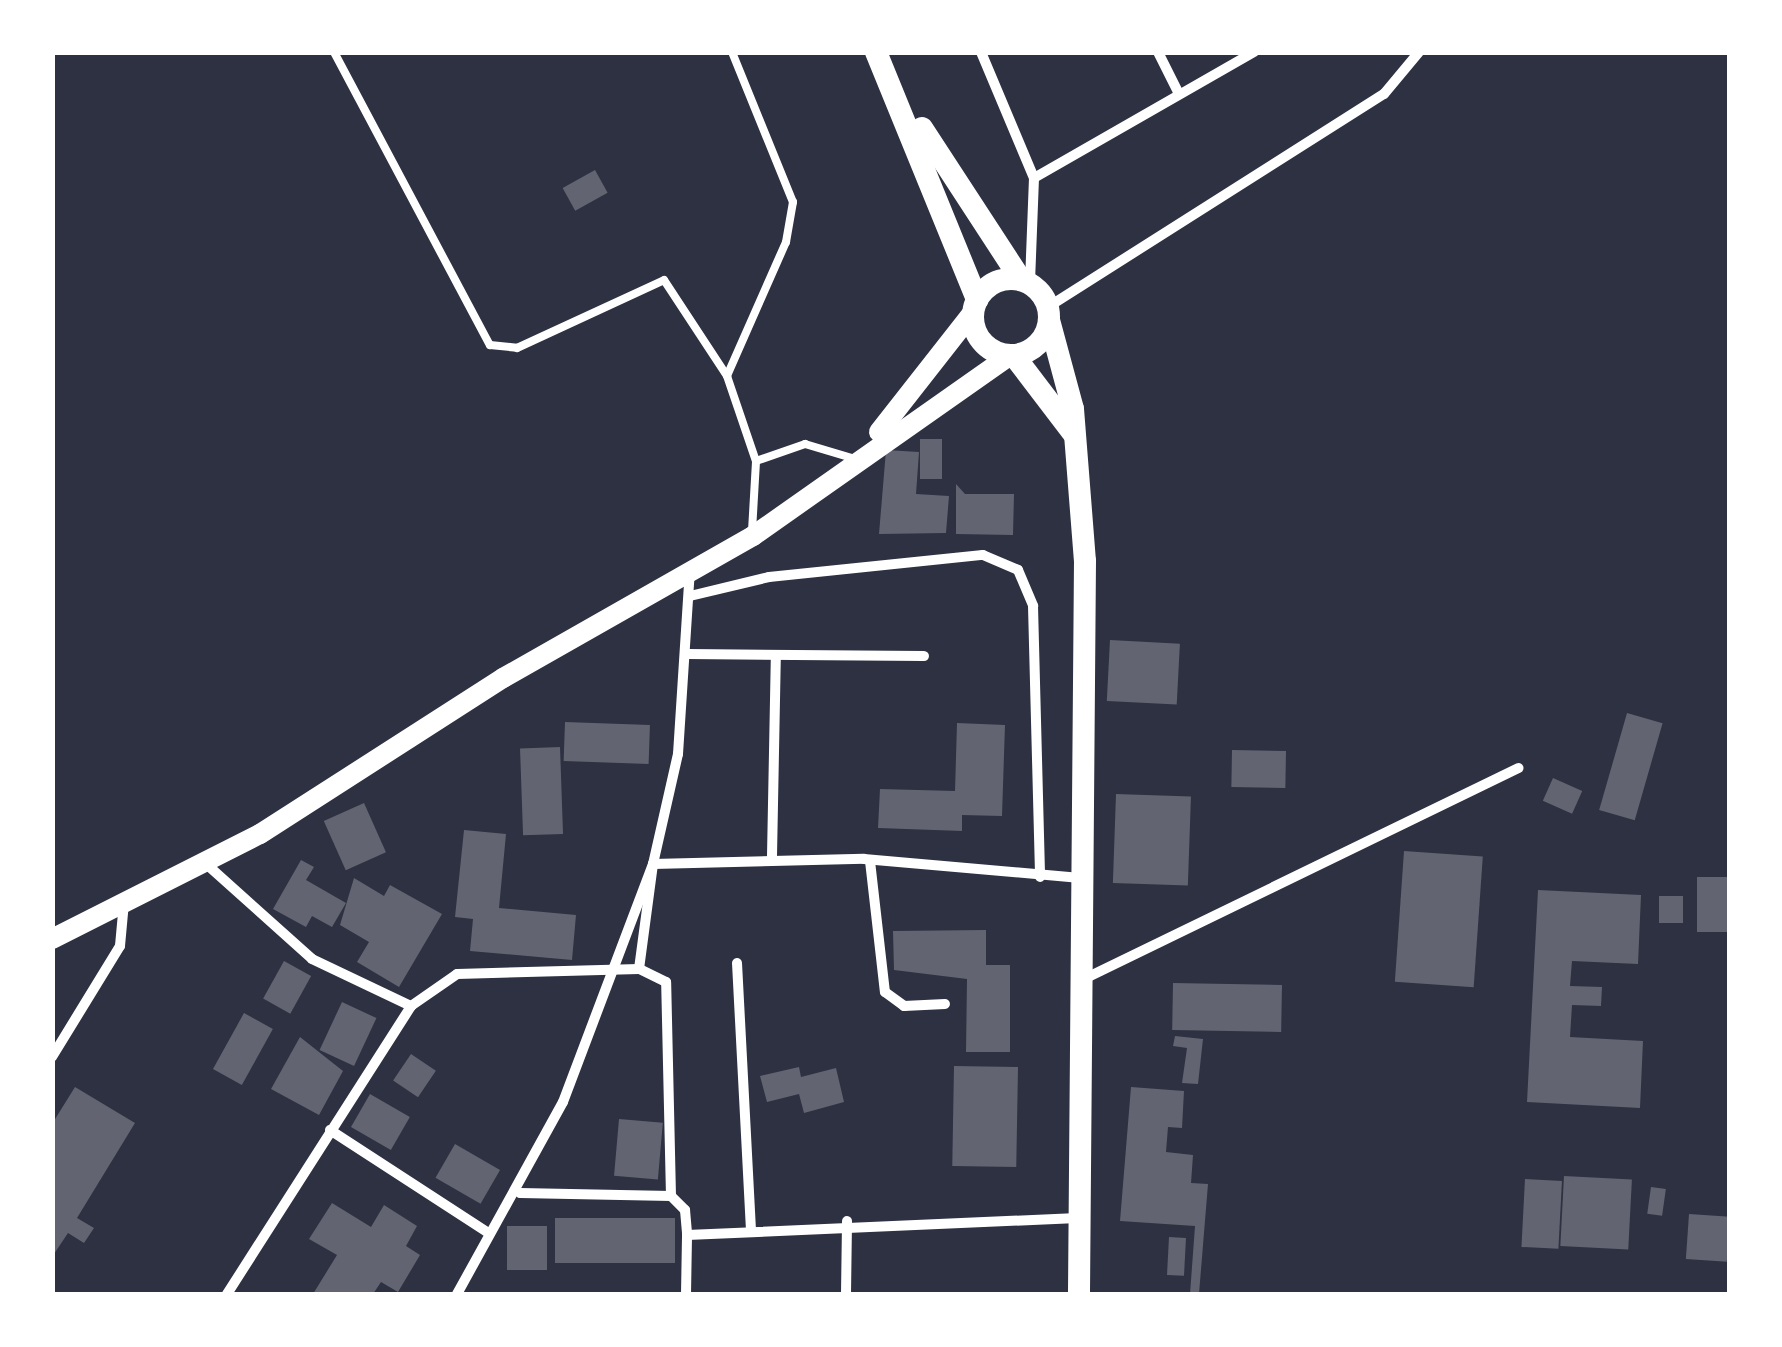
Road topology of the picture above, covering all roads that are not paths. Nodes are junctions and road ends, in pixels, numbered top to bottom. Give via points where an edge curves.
1 (334, 52) edge
2 (732, 52) edge
3 (876, 52) edge
4 (981, 52) edge
5 (1158, 52) edge
6 (1254, 52) edge
7 (1420, 52) edge
8 (1179, 94) junction
9 (905, 105) junction
10 (1034, 178) junction
11 (1026, 282) junction
12 (975, 306) junction
13 (1049, 314) junction
14 (1012, 356) junction
15 (726, 376) junction
16 (1076, 439) junction
17 (858, 454) junction
18 (756, 461) junction
19 (753, 536) junction
20 (690, 566) junction
21 (690, 596) junction
22 (688, 654) junction
23 (776, 656) junction
24 (924, 656) dead end
25 (1519, 768) dead end
26 (772, 856) junction
27 (199, 858) junction
28 (870, 862) junction
29 (653, 864) junction
30 (1040, 877) junction
31 (1088, 878) junction
32 (124, 902) junction
33 (52, 939) edge
34 (738, 962) dead end
35 (639, 969) junction
36 (608, 970) junction
37 (1084, 979) junction
38 (945, 1004) dead end
39 (411, 1006) junction
40 (67, 1034) junction
41 (52, 1043) edge
42 (52, 1057) edge
43 (330, 1130) junction
44 (520, 1194) junction
45 (672, 1196) junction
46 (1079, 1218) junction
47 (847, 1221) junction
48 (751, 1228) junction
49 (487, 1232) junction
50 (687, 1235) junction
51 (228, 1294) edge
52 (457, 1294) edge
53 (686, 1294) edge
54 (846, 1294) edge
55 (1079, 1294) edge

1 - 15 lane via 490,345 518,348 664,280
2 - 15 lane via 793,202 786,242
3 - 9 main road
4 - 10 street
5 - 8 street
6 - 8 street
7 - 13 street via 1348,119
8 - 10 street
9 - 11 main road
9 - 12 main road
10 - 11 street
11 - 12 main road via 990,285
11 - 13 main road
12 - 14 main road via 982,343
12 - 17 main road
13 - 14 main road via 1037,345
13 - 16 main road
14 - 16 main road
14 - 17 main road
15 - 18 lane
16 - 31 main road
17 - 18 lane via 806,444
17 - 19 main road
18 - 19 lane
19 - 20 main road
20 - 21 street
20 - 27 main road via 260,834
21 - 22 street
21 - 30 street via 769,577 983,555 1018,570 1033,606
22 - 23 street
22 - 29 street
23 - 24 street
23 - 26 street
25 - 37 street
26 - 28 street
26 - 29 street
27 - 32 main road
27 - 39 street via 312,959
28 - 30 street
28 - 38 street via 885,992 904,1006
29 - 35 street
29 - 36 street
30 - 31 street
31 - 37 main road
32 - 33 main road
32 - 40 street via 120,946
34 - 48 street
35 - 36 street
35 - 45 street via 666,982
36 - 39 street via 457,974
36 - 44 street
37 - 46 main road
39 - 43 street
40 - 41 lane
40 - 42 street
43 - 49 street
43 - 51 street
44 - 45 street
44 - 49 street
45 - 50 street via 685,1210
46 - 47 street
46 - 55 main road
47 - 48 street
47 - 54 street
48 - 50 street
49 - 52 street
50 - 53 street

